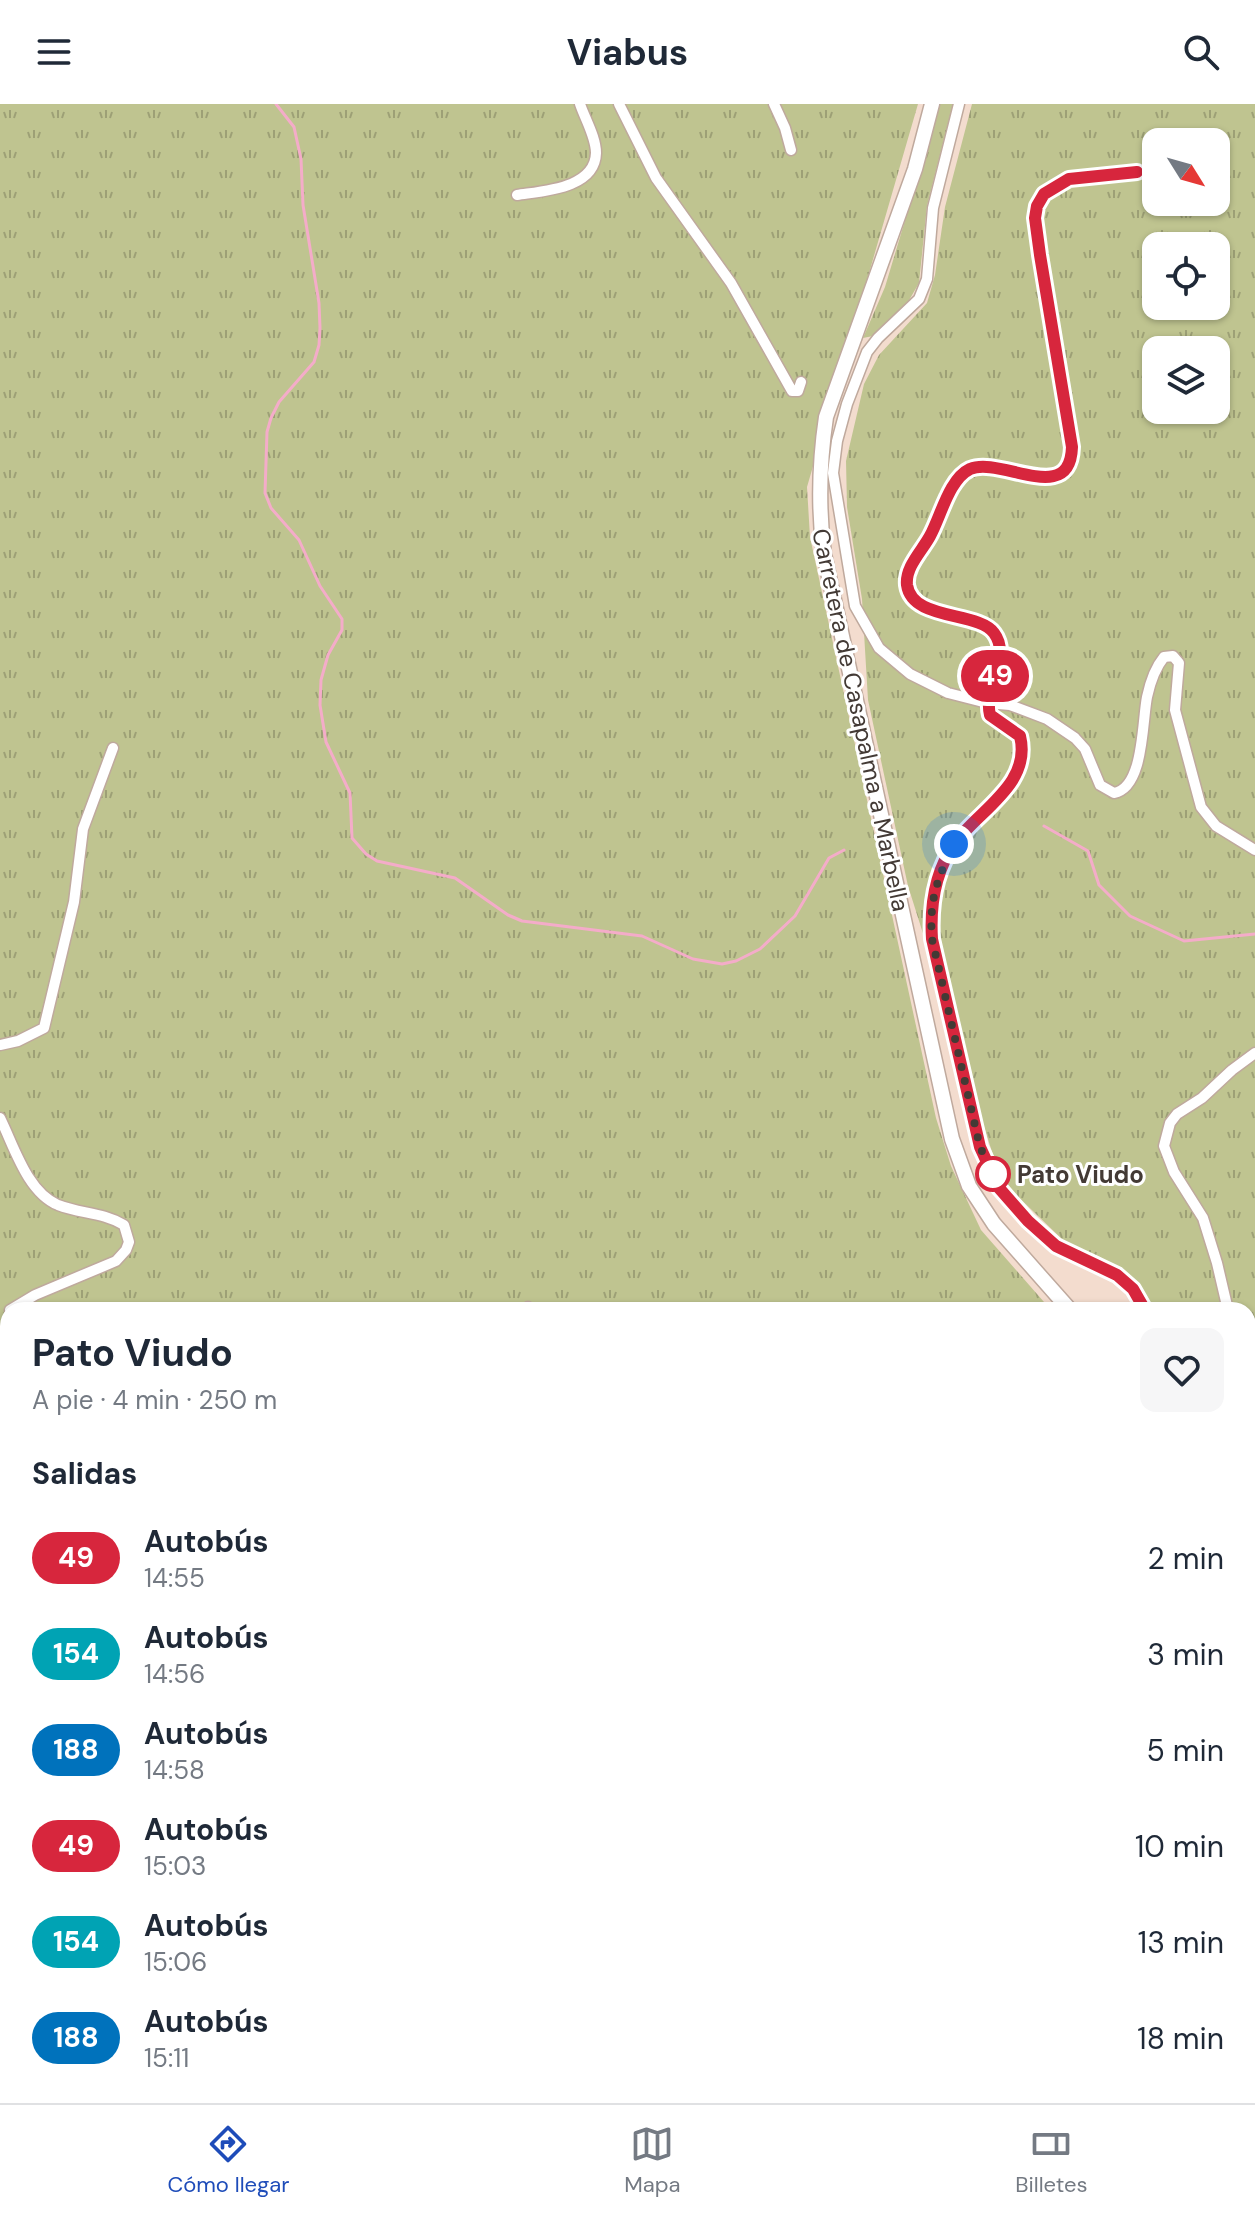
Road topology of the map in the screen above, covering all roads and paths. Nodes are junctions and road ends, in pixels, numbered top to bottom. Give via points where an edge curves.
1 (580, 104) edge
2 (619, 104) edge
3 (774, 104) edge
4 (932, 104) edge
5 (959, 104) edge
6 (791, 150) dead end
7 (1137, 172) dead end
8 (517, 195) dead end
9 (801, 382) dead end
10 (987, 703) junction
11 (113, 748) dead end
12 (1255, 850) edge
13 (0, 1045) edge
14 (1255, 1053) edge
15 (0, 1118) edge
16 (23, 1302) edge
17 (1063, 1302) edge
18 (1140, 1302) edge
19 (1226, 1302) edge

1 - 8 street via 596,154 588,173 571,183
2 - 9 street via 656,178 731,283 792,391 798,391
3 - 6 street
4 - 17 main road, Carretera de Casapalma a Marbella via 915,169 826,417 819,518 952,1139 969,1186 994,1224
5 - 10 street via 933,208 927,279 919,299 867,352 847,404 833,473 855,606 879,648 910,674 948,693
7 - 10 street via 1069,179 1044,194 1037,206 1038,241 1072,447 1066,469 1038,477 983,466 961,475 907,579 916,600 940,614 981,622 993,632 1000,658
10 - 12 street via 1010,705 1062,729 1085,749 1100,785 1119,792 1131,781 1155,672 1164,657 1173,656 1179,663 1175,710 1201,807 1216,826
10 - 18 street via 990,715 1020,736 1022,759 1007,788 954,844 938,875 931,917 980,1147 999,1188 1028,1221 1056,1246 1117,1275
11 - 13 street via 83,829 72,914 44,1028
14 - 19 street via 1177,1114 1164,1146 1203,1218
15 - 16 street via 36,1188 59,1206 108,1216 124,1225 129,1242 116,1261

